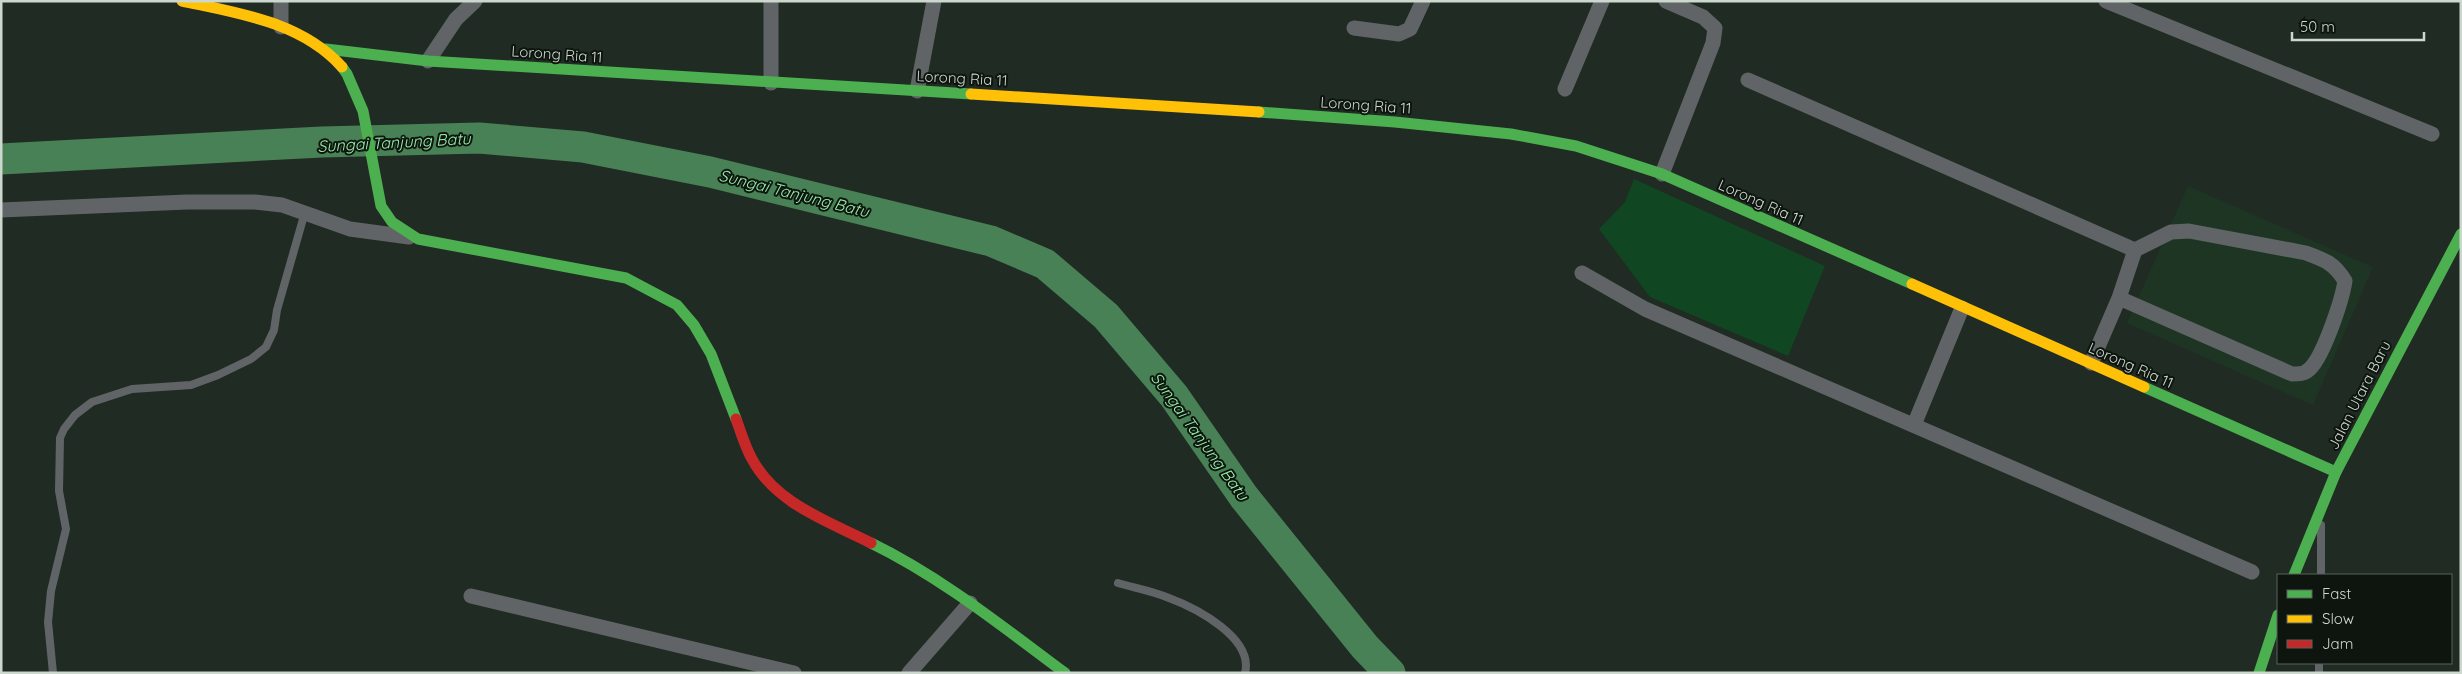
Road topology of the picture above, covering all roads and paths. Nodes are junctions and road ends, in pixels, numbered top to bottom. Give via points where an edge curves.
1 (182, 1) edge
2 (281, 1) edge
3 (476, 1) edge
4 (770, 1) edge
5 (934, 1) edge
6 (1423, 1) edge
7 (1602, 1) edge
8 (1666, 1) edge
9 (2106, 1) edge
10 (281, 27) junction
11 (1354, 28) dead end
12 (326, 49) junction
13 (428, 61) junction
14 (1748, 80) dead end
15 (771, 82) junction
16 (1565, 89) dead end
17 (917, 91) junction
18 (2432, 134) dead end
19 (1662, 174) junction
20 (1, 210) edge
21 (305, 212) junction
22 (2461, 234) edge
23 (418, 239) junction
24 (2135, 250) junction
25 (1582, 273) dead end
26 (2119, 298) junction
27 (1962, 308) junction
28 (2091, 364) junction
29 (1914, 425) junction
30 (2336, 472) junction
31 (2321, 510) junction
32 (2252, 572) dead end
33 (2294, 574) edge
34 (2321, 574) edge
35 (1118, 583) dead end
36 (471, 596) dead end
37 (970, 603) junction
38 (2277, 617) edge
39 (53, 673) edge
40 (794, 673) edge
41 (909, 673) edge
42 (1065, 673) edge
43 (1245, 673) edge
44 (2259, 673) edge

1 - 10 street
2 - 10 street
3 - 13 street via 456,19
4 - 15 street
5 - 17 street
6 - 11 street via 1410,29 1400,34
7 - 16 street
8 - 19 street via 1703,17 1714,28 1713,43
9 - 18 street
10 - 12 street
12 - 13 street, Lorong Ria 11
12 - 23 street via 343,64 353,80 376,188 386,219
13 - 15 street, Lorong Ria 11
14 - 24 street
15 - 17 street, Lorong Ria 11
17 - 19 street, Lorong Ria 11 via 1395,122 1511,134 1576,146
19 - 27 street, Lorong Ria 11
20 - 21 street via 224,201 282,205
21 - 23 street via 350,229
21 - 39 lane via 274,330 266,347 243,363 191,385 132,389 92,402 64,428 60,438 59,491 66,529 51,590 48,622
22 - 30 street, Jalan Utara Baru
23 - 37 street via 626,278 677,305 694,325 711,354 752,460 778,492 792,503 894,554
24 - 26 street
24 - 26 street via 2171,232 2189,231 2306,253 2337,268 2345,281 2343,296 2317,362 2306,372 2292,374
25 - 29 street via 1645,309
26 - 28 street
27 - 28 street, Lorong Ria 11
27 - 29 street
28 - 30 street, Lorong Ria 11
29 - 32 street
30 - 31 street, Jalan Utara Baru
31 - 33 street, Jalan Utara Baru
31 - 34 lane
35 - 43 lane via 1168,597 1200,611 1230,634 1245,655
36 - 40 street
37 - 41 street
37 - 42 street
38 - 44 street

